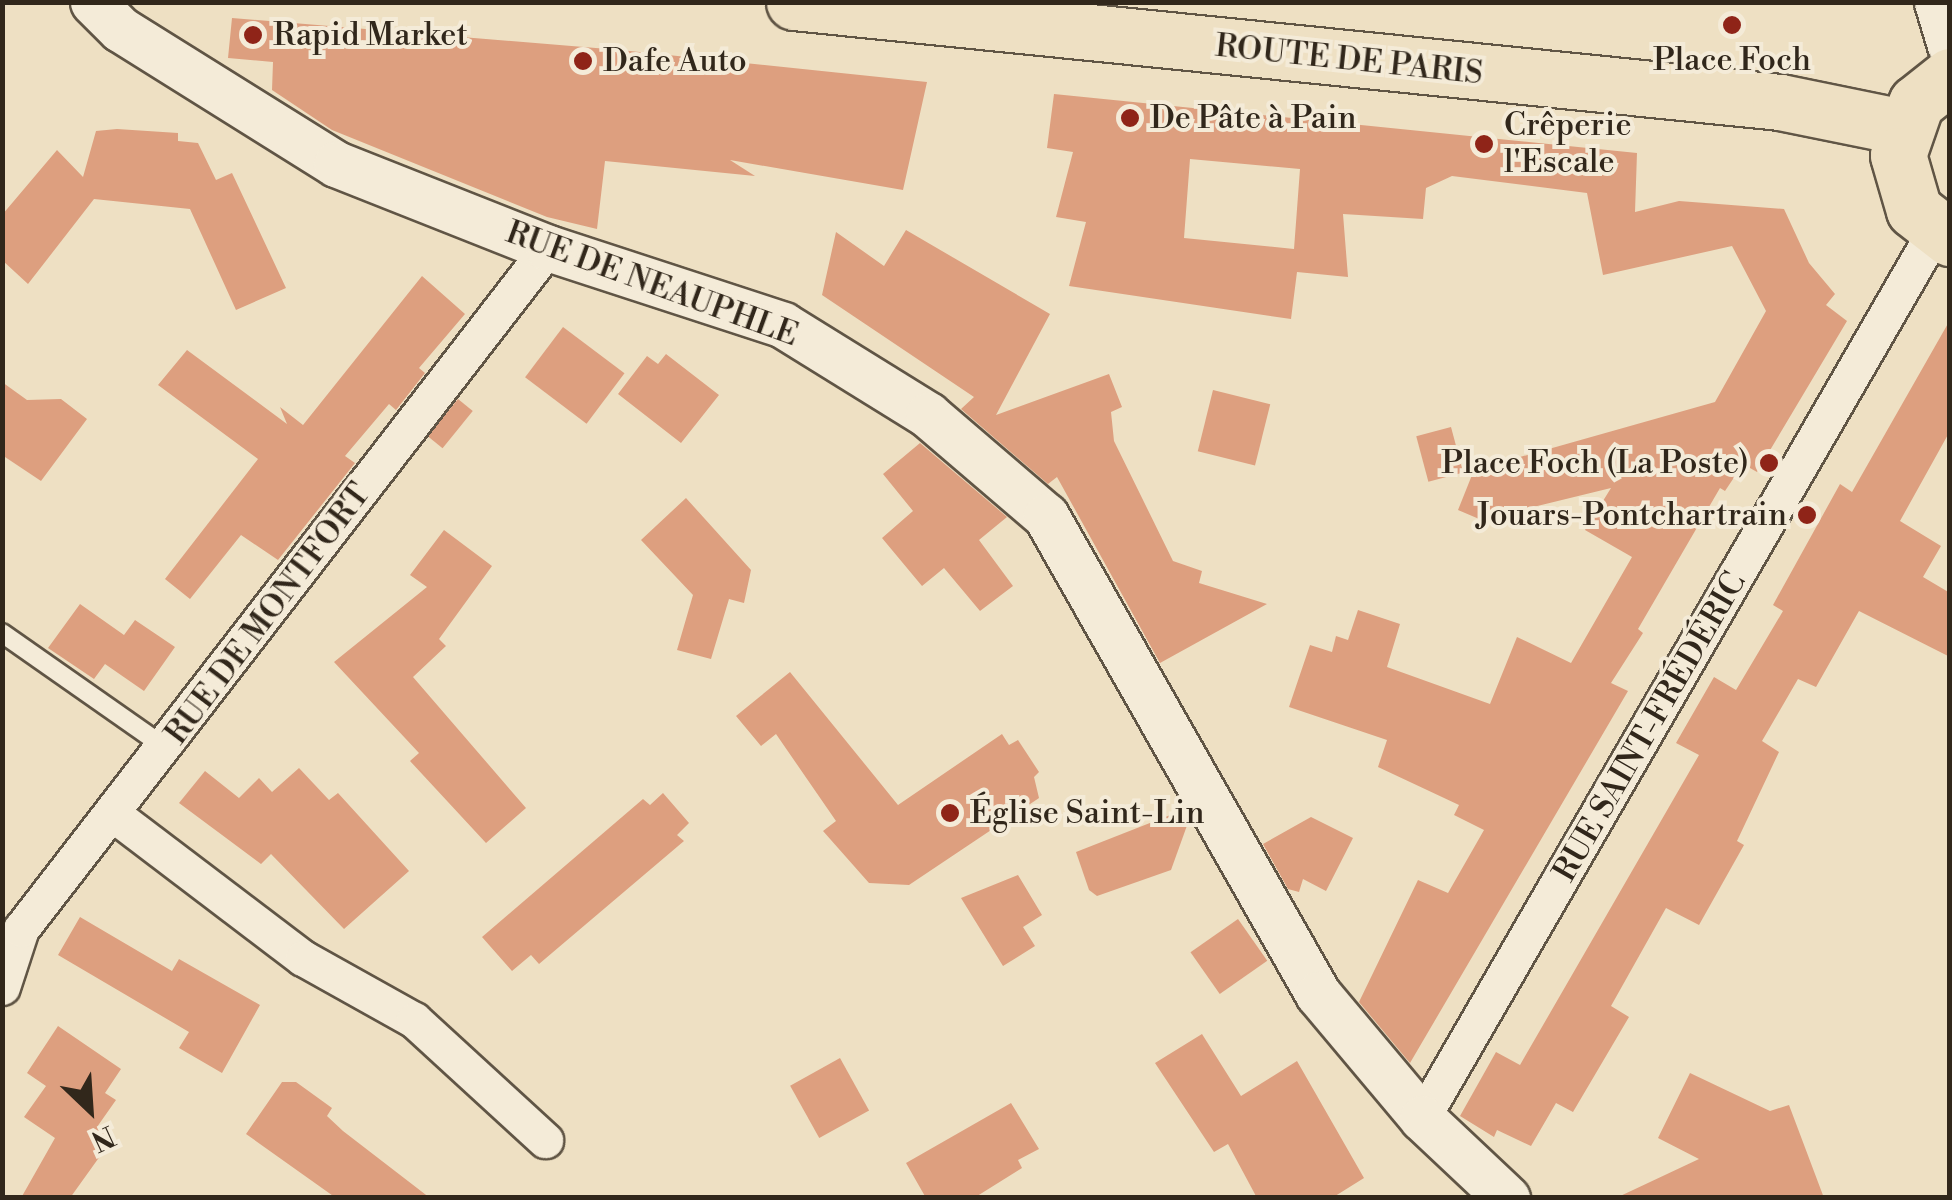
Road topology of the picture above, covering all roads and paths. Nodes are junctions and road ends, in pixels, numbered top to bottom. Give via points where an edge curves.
1 (93, 2) edge
2 (794, 2) edge
3 (1938, 2) edge
4 (1950, 45) edge
5 (1950, 76) edge
6 (1903, 127) junction
7 (1942, 234) edge
8 (548, 248) junction
9 (2, 632) edge
10 (166, 747) junction
11 (114, 814) junction
12 (2, 987) edge
13 (1422, 1118) junction
14 (545, 1140) dead end
15 (1507, 1198) edge

1 - 8 street, RUE DE NEAUPHLE via 120,29 336,164
2 - 6 main road, ROUTE DE PARIS via 1780,102
3 - 4 street
5 - 6 main road via 1916,104
6 - 7 main road via 1902,184
7 - 13 street, RUE SAINT-FRÉDÉRIC
8 - 10 street, RUE DE MONTFORT
8 - 13 street, RUE DE NEAUPHLE via 783,325 928,415 1046,516 1318,994
9 - 10 lane
10 - 11 street, RUE DE MONTFORT
11 - 12 street, RUE DE MONTFORT via 21,930
11 - 14 street via 302,958 414,1020
13 - 15 street, RUE DE NEAUPHLE

